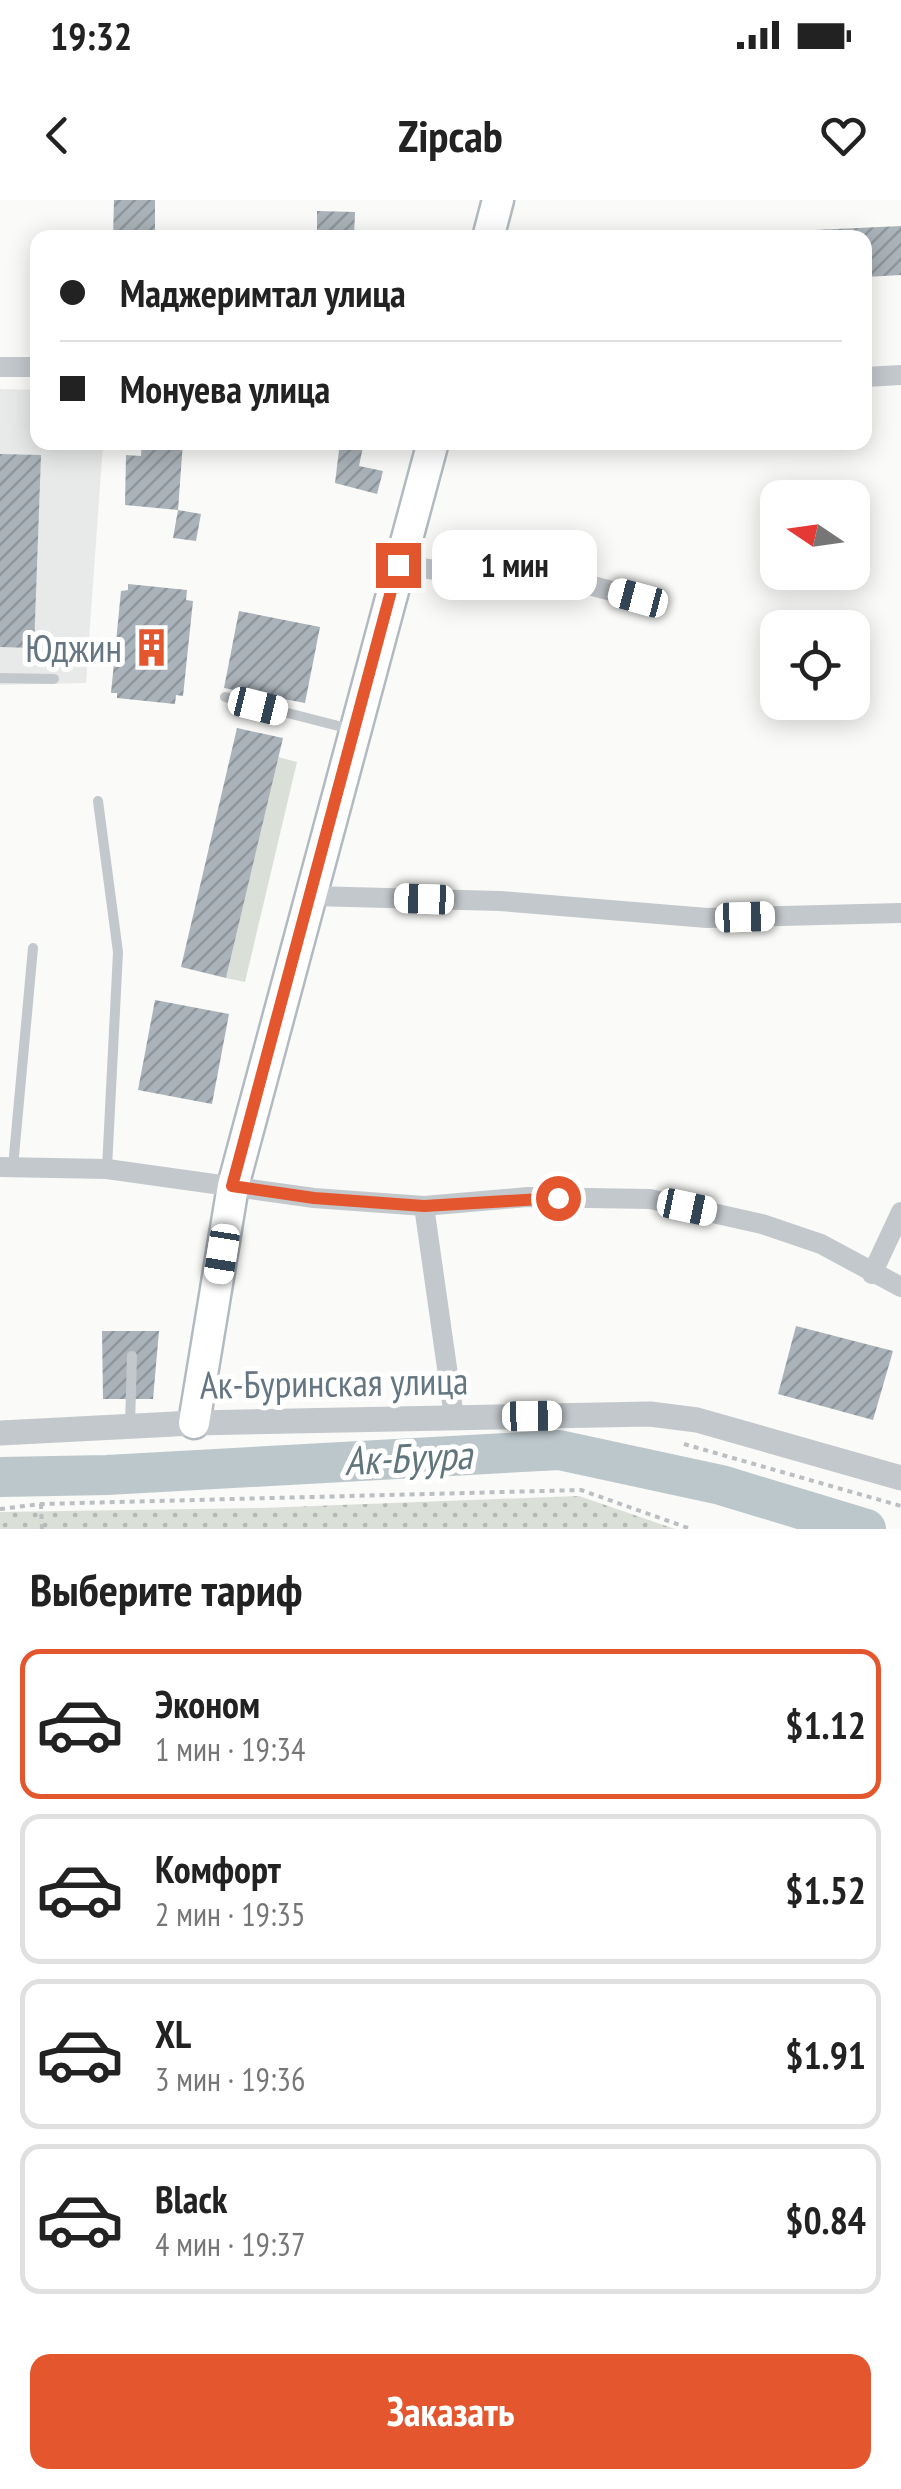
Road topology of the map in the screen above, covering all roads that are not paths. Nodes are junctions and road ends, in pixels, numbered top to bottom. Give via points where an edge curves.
1 (498, 200) edge
2 (490, 230) edge
3 (0, 367) edge
4 (30, 367) edge
5 (901, 375) edge
6 (872, 377) edge
7 (431, 450) edge
8 (398, 565) junction
9 (638, 598) dead end
10 (0, 678) edge
11 (54, 679) dead end
12 (226, 697) dead end
13 (355, 730) junction
14 (98, 801) dead end
15 (312, 896) junction
16 (901, 913) edge
17 (33, 948) dead end
18 (7, 1167) edge
19 (107, 1169) junction
20 (232, 1186) junction
21 (424, 1206) junction
22 (901, 1212) edge
23 (872, 1274) junction
24 (901, 1286) edge
25 (132, 1356) dead end
26 (454, 1417) junction
27 (194, 1423) junction
28 (130, 1426) junction
29 (0, 1433) edge
30 (901, 1478) edge

1 - 2 main road
3 - 4 street
5 - 6 street
7 - 8 main road
8 - 9 street via 489,578 534,570
8 - 13 main road
10 - 11 lane
12 - 13 lane
13 - 15 main road
14 - 19 lane via 118,952
15 - 16 street via 500,901 707,918
15 - 20 main road
17 - 18 lane
18 - 19 street
19 - 20 street
20 - 21 street
20 - 27 main road
21 - 23 street via 528,1197 650,1199 762,1224 820,1244
21 - 26 street
22 - 23 street
23 - 24 street
25 - 28 lane
26 - 27 street, Ак-Буринская улица
26 - 30 street, Ак-Буринская улица via 650,1414 697,1420
27 - 28 street, Ак-Буринская улица
28 - 29 street, Ак-Буринская улица

